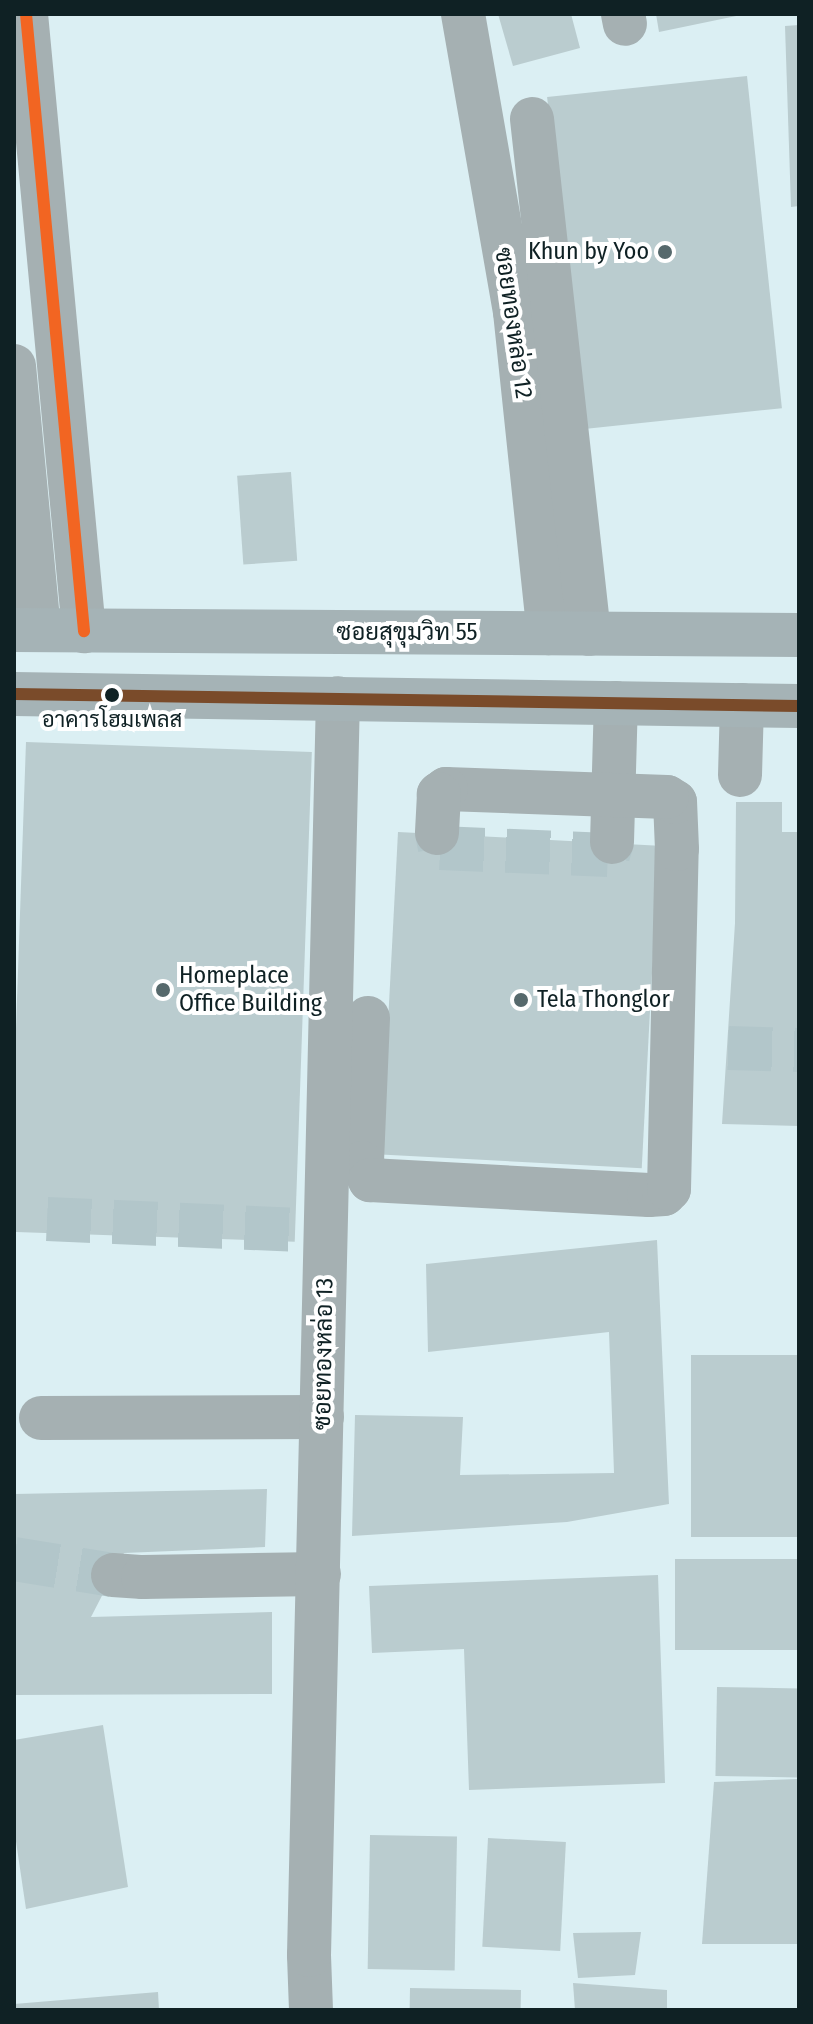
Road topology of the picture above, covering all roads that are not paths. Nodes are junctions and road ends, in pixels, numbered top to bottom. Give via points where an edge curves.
1 (26, 14) edge
2 (463, 14) edge
3 (532, 119) dead end
4 (14, 366) edge
5 (26, 630) edge
6 (84, 631) junction
7 (331, 633) junction
8 (569, 633) junction
9 (799, 635) edge
10 (14, 694) edge
11 (338, 698) junction
12 (616, 703) junction
13 (742, 705) junction
14 (799, 706) edge
15 (740, 775) dead end
16 (614, 796) junction
17 (437, 833) dead end
18 (612, 842) dead end
19 (368, 1018) dead end
20 (322, 1417) junction
21 (41, 1418) dead end
22 (319, 1574) junction
23 (113, 1575) tunnel mouth
24 (311, 2010) edge

1 - 6 street
2 - 8 street, ซอยทองหล่อ 12
3 - 8 street
4 - 5 street
5 - 6 main road, ซอยสุขุมวิท 55
6 - 7 main road, ซอยสุขุมวิท 55
7 - 8 main road, ซอยสุขุมวิท 55
7 - 11 main road
8 - 9 main road, ซอยสุขุมวิท 55
10 - 11 main road
11 - 12 main road
11 - 20 street, ซอยทองหล่อ 13 via 314,1230
12 - 13 main road
12 - 16 street
13 - 14 main road
13 - 15 street
16 - 17 street via 446,789 439,794
16 - 18 street
16 - 19 street via 667,797 677,806 667,1192 370,1180 362,1163
20 - 21 street
20 - 22 street, ซอยทองหล่อ 13
22 - 23 street
22 - 24 street, ซอยทองหล่อ 13

